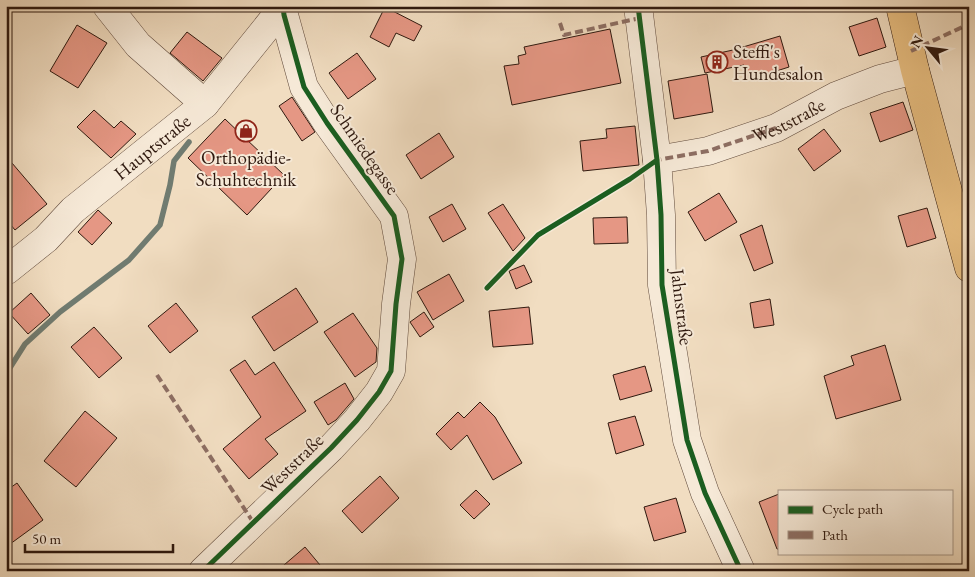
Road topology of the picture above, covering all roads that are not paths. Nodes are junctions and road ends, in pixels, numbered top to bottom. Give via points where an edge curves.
1 (108, 6) edge
2 (638, 6) edge
3 (900, 6) edge
4 (284, 7) edge
5 (915, 70) junction
6 (205, 104) junction
7 (657, 160) junction
8 (969, 268) edge
9 (6, 271) edge
10 (391, 371) joint
11 (203, 571) edge
12 (741, 571) edge

1 - 6 street via 138,45
2 - 7 street, Jahnstraße
3 - 5 main road
4 - 6 street, Hauptstraße
4 - 10 street, Schmiedegasse via 304,87 394,216 402,259
5 - 7 street, Weststraße via 836,96 776,128 708,150
5 - 8 main road
6 - 9 street, Hauptstraße via 72,210 46,239
7 - 12 street, Jahnstraße via 662,285 687,440 706,493
10 - 11 street, Weststraße via 379,392 331,448

